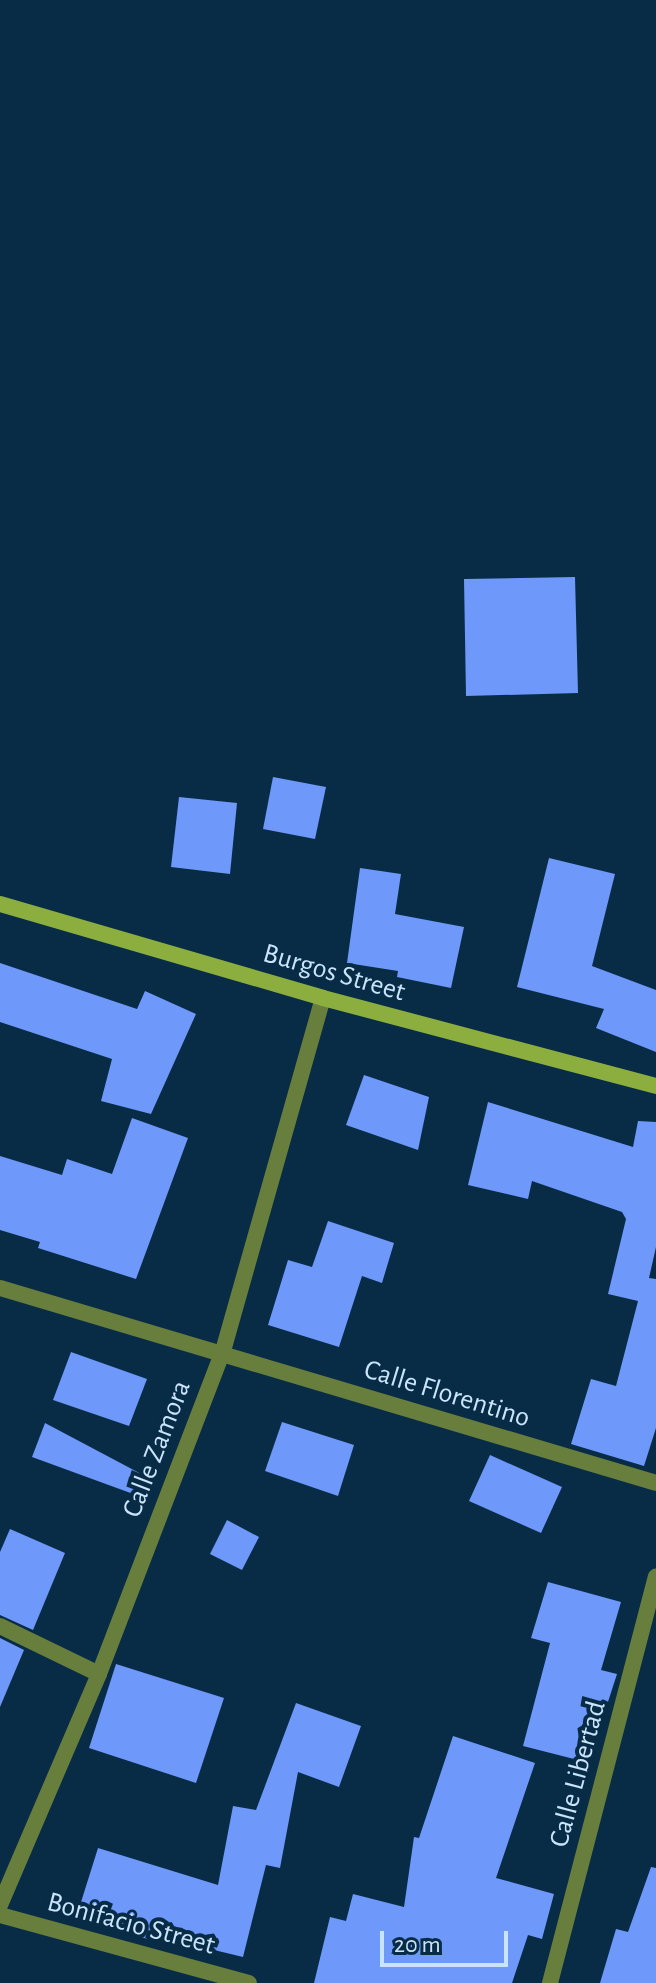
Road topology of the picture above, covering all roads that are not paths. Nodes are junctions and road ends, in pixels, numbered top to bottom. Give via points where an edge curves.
1 (0, 904) edge
2 (323, 998) junction
3 (656, 1086) edge
4 (0, 1288) edge
5 (223, 1351) junction
6 (656, 1483) edge
7 (656, 1577) edge
8 (0, 1626) edge
9 (99, 1674) junction
10 (0, 1905) edge
11 (0, 1915) edge
12 (249, 1983) edge
13 (550, 1983) edge

1 - 2 main road, Burgos Street
2 - 3 main road, Burgos Street
2 - 5 street, Calle Zamora
4 - 5 street, Calle Florentino
5 - 6 street, Calle Florentino
5 - 9 street, Calle Zamora
7 - 13 street, Calle Libertad
8 - 9 street
9 - 10 street, Calle Zamora
11 - 12 street, Bonifacio Street

